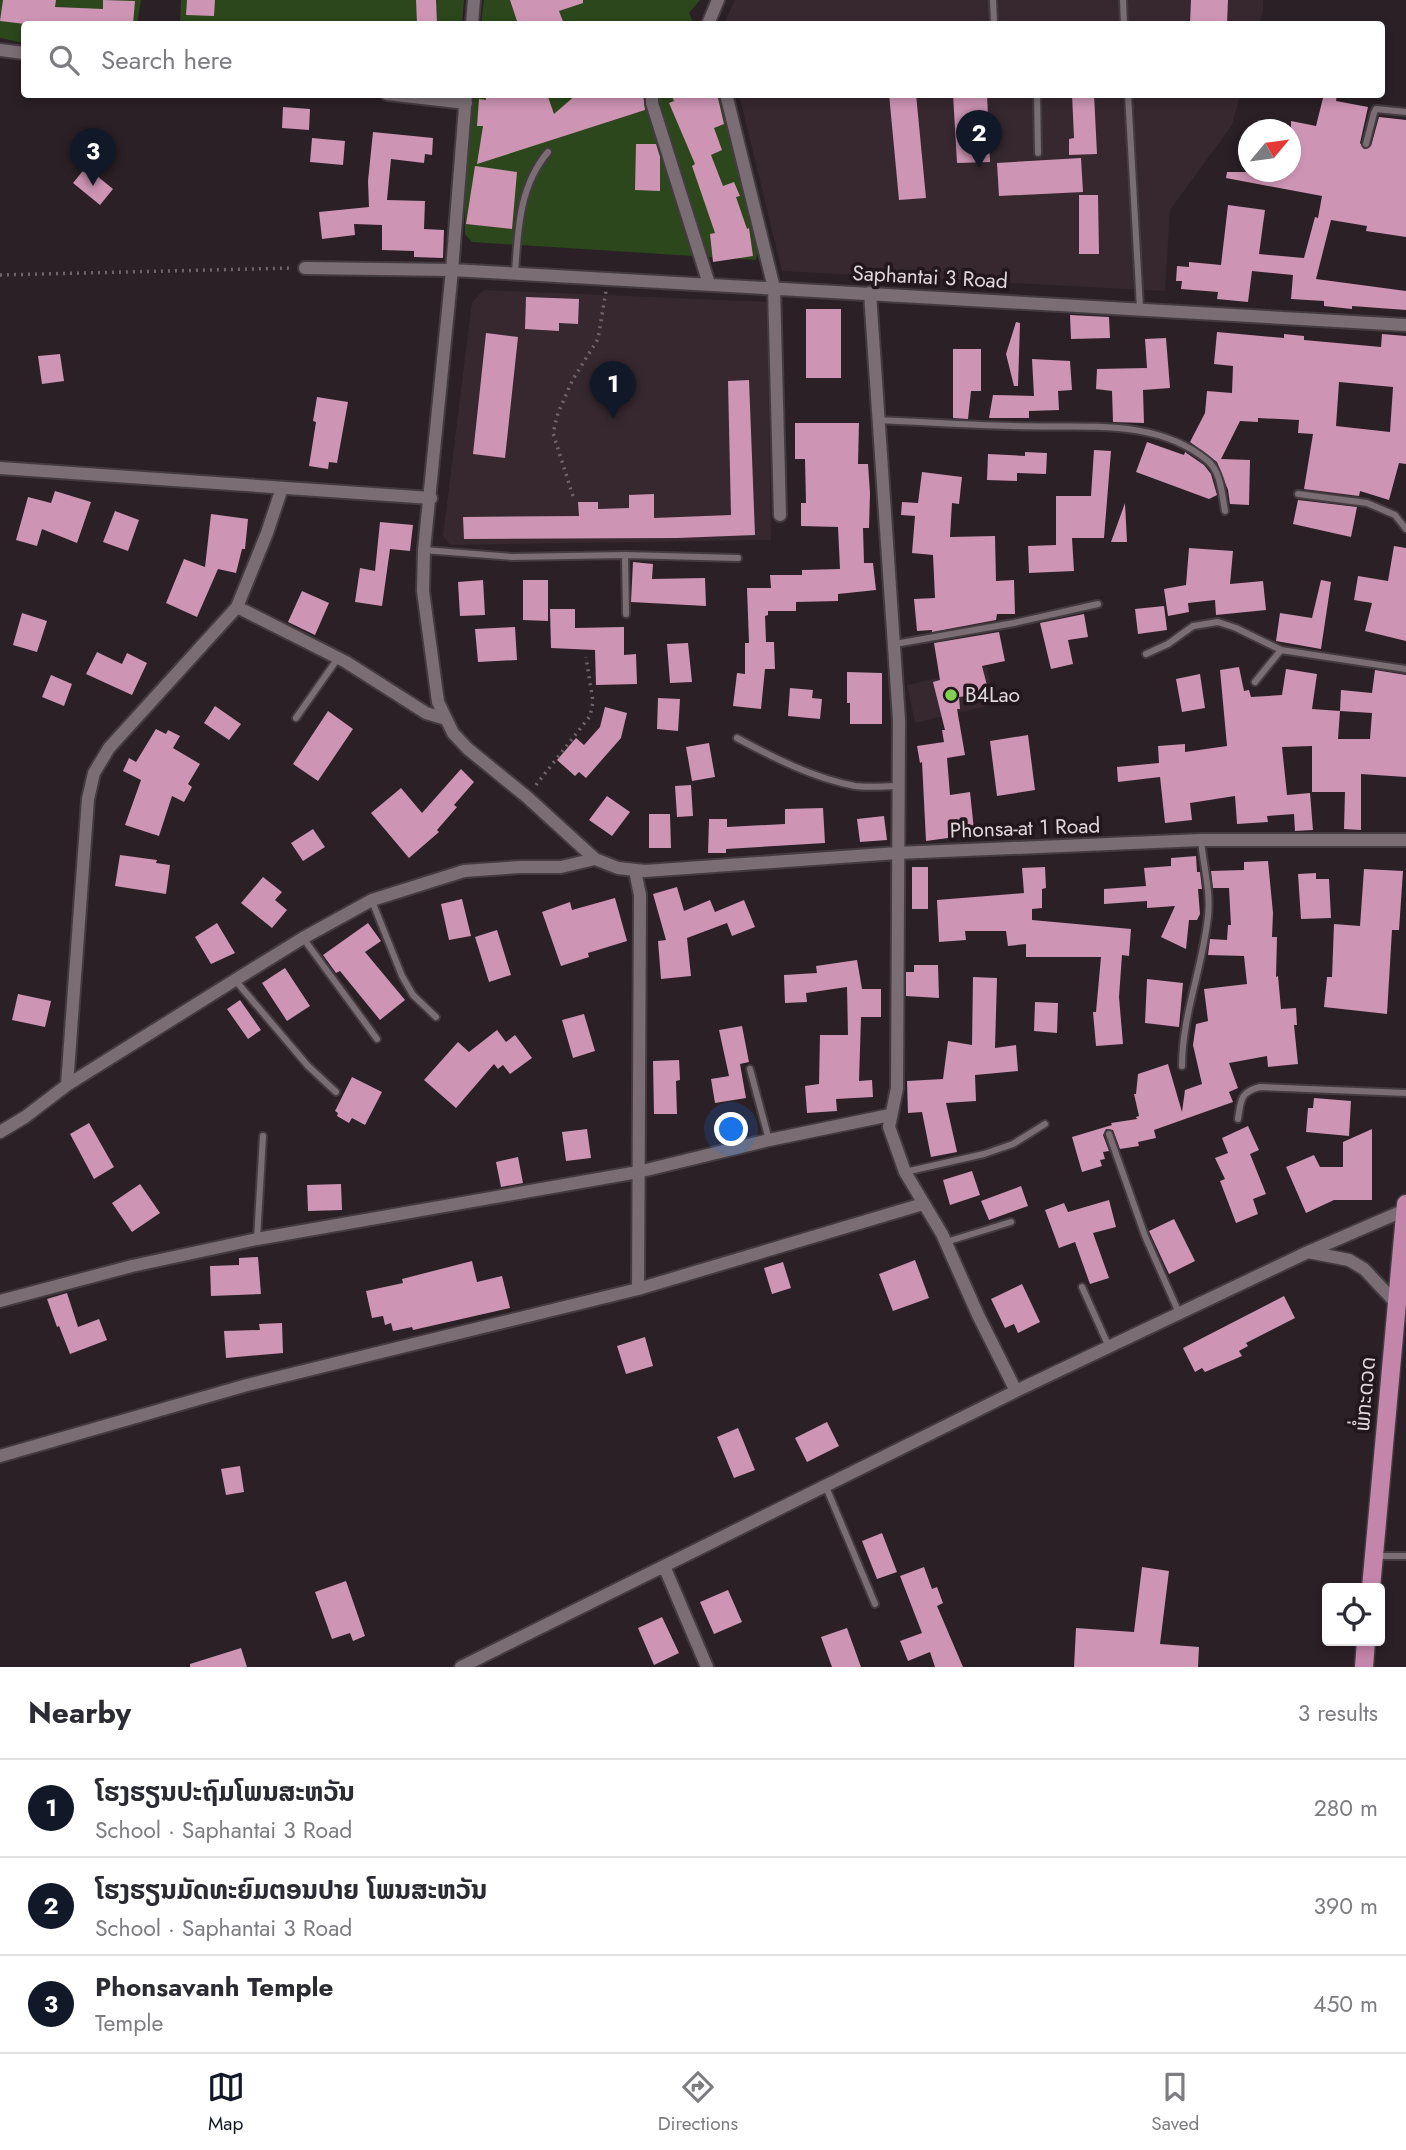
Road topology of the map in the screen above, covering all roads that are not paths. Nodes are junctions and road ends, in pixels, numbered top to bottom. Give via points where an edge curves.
1 (474, 0) edge
2 (718, 0) edge
3 (993, 0) edge
4 (1123, 0) edge
5 (472, 21) edge
6 (708, 21) edge
7 (993, 21) edge
8 (1124, 21) edge
9 (0, 50) edge
10 (21, 53) edge
11 (652, 98) edge
12 (727, 98) edge
13 (1037, 98) edge
14 (1128, 98) edge
15 (466, 99) edge
16 (1406, 112) edge
17 (1366, 144) dead end
18 (548, 152) dead end
19 (1038, 153) dead end
20 (305, 268) road end
21 (452, 270) junction
22 (515, 274) junction
23 (709, 284) junction
24 (774, 288) junction
25 (870, 293) junction
26 (1140, 308) junction
27 (1406, 325) edge
28 (879, 420) junction
29 (0, 468) edge
30 (282, 488) junction
31 (1298, 494) dead end
32 (431, 498) junction
33 (1225, 511) dead end
34 (780, 515) dead end
35 (1406, 529) edge
36 (424, 550) junction
37 (625, 555) junction
38 (738, 558) dead end
39 (1098, 604) dead end
40 (237, 607) junction
41 (626, 614) dead end
42 (895, 644) junction
43 (1281, 650) junction
44 (1146, 654) dead end
45 (338, 658) junction
46 (1406, 669) edge
47 (1255, 682) dead end
48 (296, 718) dead end
49 (446, 719) junction
50 (737, 738) dead end
51 (899, 786) junction
52 (1201, 840) junction
53 (1406, 840) edge
54 (897, 853) junction
55 (595, 859) junction
56 (640, 871) junction
57 (372, 900) junction
58 (303, 938) junction
59 (235, 980) junction
60 (436, 1017) dead end
61 (377, 1039) dead end
62 (1182, 1066) dead end
63 (750, 1069) dead end
64 (67, 1085) junction
65 (336, 1092) dead end
66 (1406, 1093) edge
67 (890, 1115) junction
68 (1238, 1119) dead end
69 (1045, 1124) dead end
70 (0, 1132) edge
71 (1108, 1134) dead end
72 (263, 1136) dead end
73 (769, 1140) junction
74 (638, 1172) junction
75 (905, 1172) junction
76 (923, 1204) junction
77 (1406, 1204) edge
78 (1405, 1210) edge
79 (1011, 1222) dead end
80 (257, 1239) junction
81 (946, 1242) junction
82 (1308, 1252) junction
83 (1082, 1287) dead end
84 (638, 1289) junction
85 (0, 1301) edge
86 (1396, 1303) junction
87 (1179, 1313) junction
88 (1109, 1347) junction
89 (1016, 1391) junction
90 (0, 1456) edge
91 (825, 1485) junction
92 (1374, 1556) junction
93 (1406, 1556) edge
94 (664, 1566) junction
95 (1371, 1583) edge
96 (875, 1604) dead end
97 (1366, 1646) edge
98 (461, 1667) edge
99 (707, 1667) edge
100 (1364, 1667) edge

1 - 5 street
2 - 6 street
3 - 7 lane
4 - 8 lane
9 - 10 street
11 - 23 street
12 - 24 street
13 - 19 lane
14 - 26 lane
15 - 21 street
16 - 17 lane via 1376,109
18 - 22 lane via 526,190 518,223
20 - 21 street, Saphantai 3 Road
21 - 22 street, Saphantai 3 Road
21 - 32 street
22 - 23 street, Saphantai 3 Road
23 - 24 street, Saphantai 3 Road
24 - 25 street, Saphantai 3 Road
24 - 34 street
25 - 26 street, Saphantai 3 Road
25 - 28 street
26 - 27 street, Saphantai 3 Road
28 - 33 lane via 1109,427 1152,433 1210,463 1221,485
28 - 42 street
29 - 30 street
30 - 32 street
30 - 40 street
31 - 35 lane via 1367,503 1395,515
32 - 36 street
36 - 37 lane via 512,557
36 - 49 street via 429,643 438,702
37 - 38 lane
37 - 41 lane
39 - 42 lane
40 - 45 street
40 - 64 street via 109,748 94,773 88,799
42 - 51 street
43 - 44 lane via 1217,622 1193,626 1168,645
43 - 46 lane
43 - 47 lane
45 - 48 lane
45 - 49 street via 426,713
49 - 55 street via 468,749
50 - 51 lane via 814,774 856,786
51 - 54 street
52 - 53 street, Phonsa-at 1 Road
52 - 54 street, Phonsa-at 1 Road
52 - 62 lane via 1209,912 1182,1042
54 - 56 street, Phonsa-at 1 Road
54 - 67 street via 897,1088
55 - 56 street, Phonsa-at 1 Road
55 - 57 street via 561,867 464,871
56 - 74 street
57 - 58 street
57 - 60 lane via 402,976 413,995
58 - 59 street
58 - 61 lane
59 - 64 street
59 - 65 lane
63 - 73 lane
64 - 70 street
66 - 68 lane via 1260,1087 1241,1098
67 - 73 street
67 - 75 street via 889,1127
69 - 75 lane via 1013,1144 984,1154
71 - 87 lane via 1144,1236
72 - 80 lane
73 - 74 street
74 - 80 street
74 - 84 street
75 - 76 street
76 - 81 street
76 - 84 street
77 - 78 main road, ພໍ່ກະດວດ
78 - 82 street
78 - 86 main road, ພໍ່ກະດວດ
79 - 81 lane
80 - 85 street
81 - 89 street
82 - 86 street via 1349,1260
82 - 87 street
83 - 88 lane
84 - 90 street via 247,1385
86 - 92 main road, ພໍ່ກະດວດ
87 - 88 street
88 - 89 street
89 - 91 street
91 - 94 street
91 - 96 lane
92 - 93 lane
92 - 95 main road, ພໍ່ກະດວດ
94 - 98 street
94 - 99 street
97 - 100 main road

